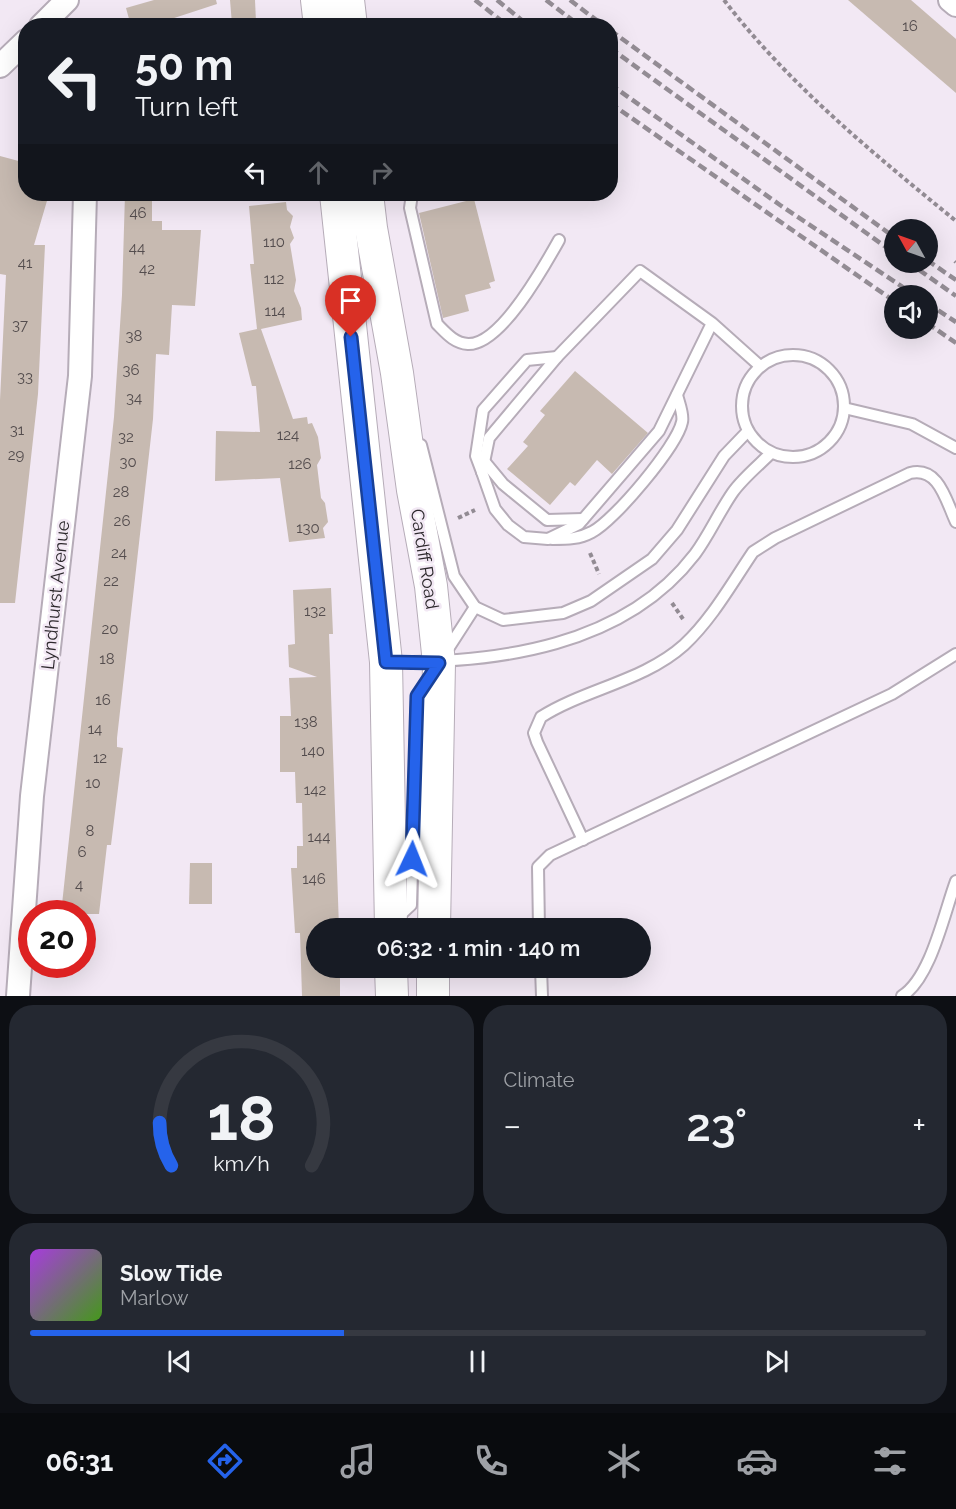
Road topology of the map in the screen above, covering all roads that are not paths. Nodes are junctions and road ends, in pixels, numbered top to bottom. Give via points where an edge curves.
1 (67, 0) edge
2 (317, 0) edge
3 (348, 0) edge
4 (950, 0) edge
5 (956, 5) edge
6 (50, 18) edge
7 (319, 18) edge
8 (350, 18) edge
9 (18, 49) edge
10 (0, 66) edge
11 (86, 201) edge
12 (337, 201) edge
13 (368, 201) edge
14 (411, 201) edge
15 (559, 240) dead end
16 (712, 323) junction
17 (557, 357) junction
18 (760, 366) junction
19 (397, 373) junction
20 (677, 395) junction
21 (844, 408) junction
22 (748, 431) junction
23 (956, 448) edge
24 (771, 453) junction
25 (483, 466) junction
26 (583, 519) junction
27 (956, 522) edge
28 (548, 539) junction
29 (475, 607) junction
30 (956, 654) edge
31 (386, 662) junction
32 (439, 663) junction
33 (583, 840) junction
34 (956, 881) edge
35 (391, 918) edge
36 (399, 918) edge
37 (434, 918) edge
38 (539, 918) edge
39 (392, 978) edge
40 (433, 978) edge
41 (541, 978) edge
42 (18, 996) edge
43 (392, 996) edge
44 (433, 996) edge
45 (542, 996) edge
46 (902, 996) edge

1 - 6 street
2 - 7 main road
3 - 8 main road
4 - 5 street
9 - 10 street
11 - 42 street, Lyndhurst Avenue via 80,376 32,796
12 - 31 main road
13 - 19 main road, Cardiff Road
14 - 15 lane via 437,324 451,339 469,344 503,324
16 - 17 lane via 640,271
16 - 18 lane
16 - 20 lane
17 - 25 lane via 489,438
17 - 25 lane via 527,360 483,411 476,456
18 - 21 lane via 787,355 816,360 837,380
18 - 22 lane via 742,396 742,414
19 - 29 lane via 428,466 454,576
19 - 32 main road, Cardiff Road via 431,586
20 - 26 lane via 659,431
20 - 28 lane via 683,421 674,442 617,511 595,531 583,536
21 - 23 lane via 912,424
21 - 24 lane via 835,435 813,453 792,457
22 - 24 lane via 757,444
22 - 29 lane via 724,456 676,530 652,559 607,591 563,613 502,620
24 - 32 lane via 734,490 694,555 662,589 634,609 529,652
25 - 26 lane via 547,520
25 - 28 lane via 492,501 508,525 525,537
26 - 28 lane
27 - 33 lane via 933,477 926,472 910,473 753,552 683,646 648,668 547,714 536,725 534,734
29 - 32 lane
30 - 33 lane via 892,694
31 - 32 lane
31 - 35 main road
32 - 36 lane via 417,696 411,905
32 - 37 main road, Cardiff Road
33 - 38 lane via 550,855 538,867
34 - 46 lane via 923,972
39 - 43 main road
40 - 44 main road
41 - 45 lane

